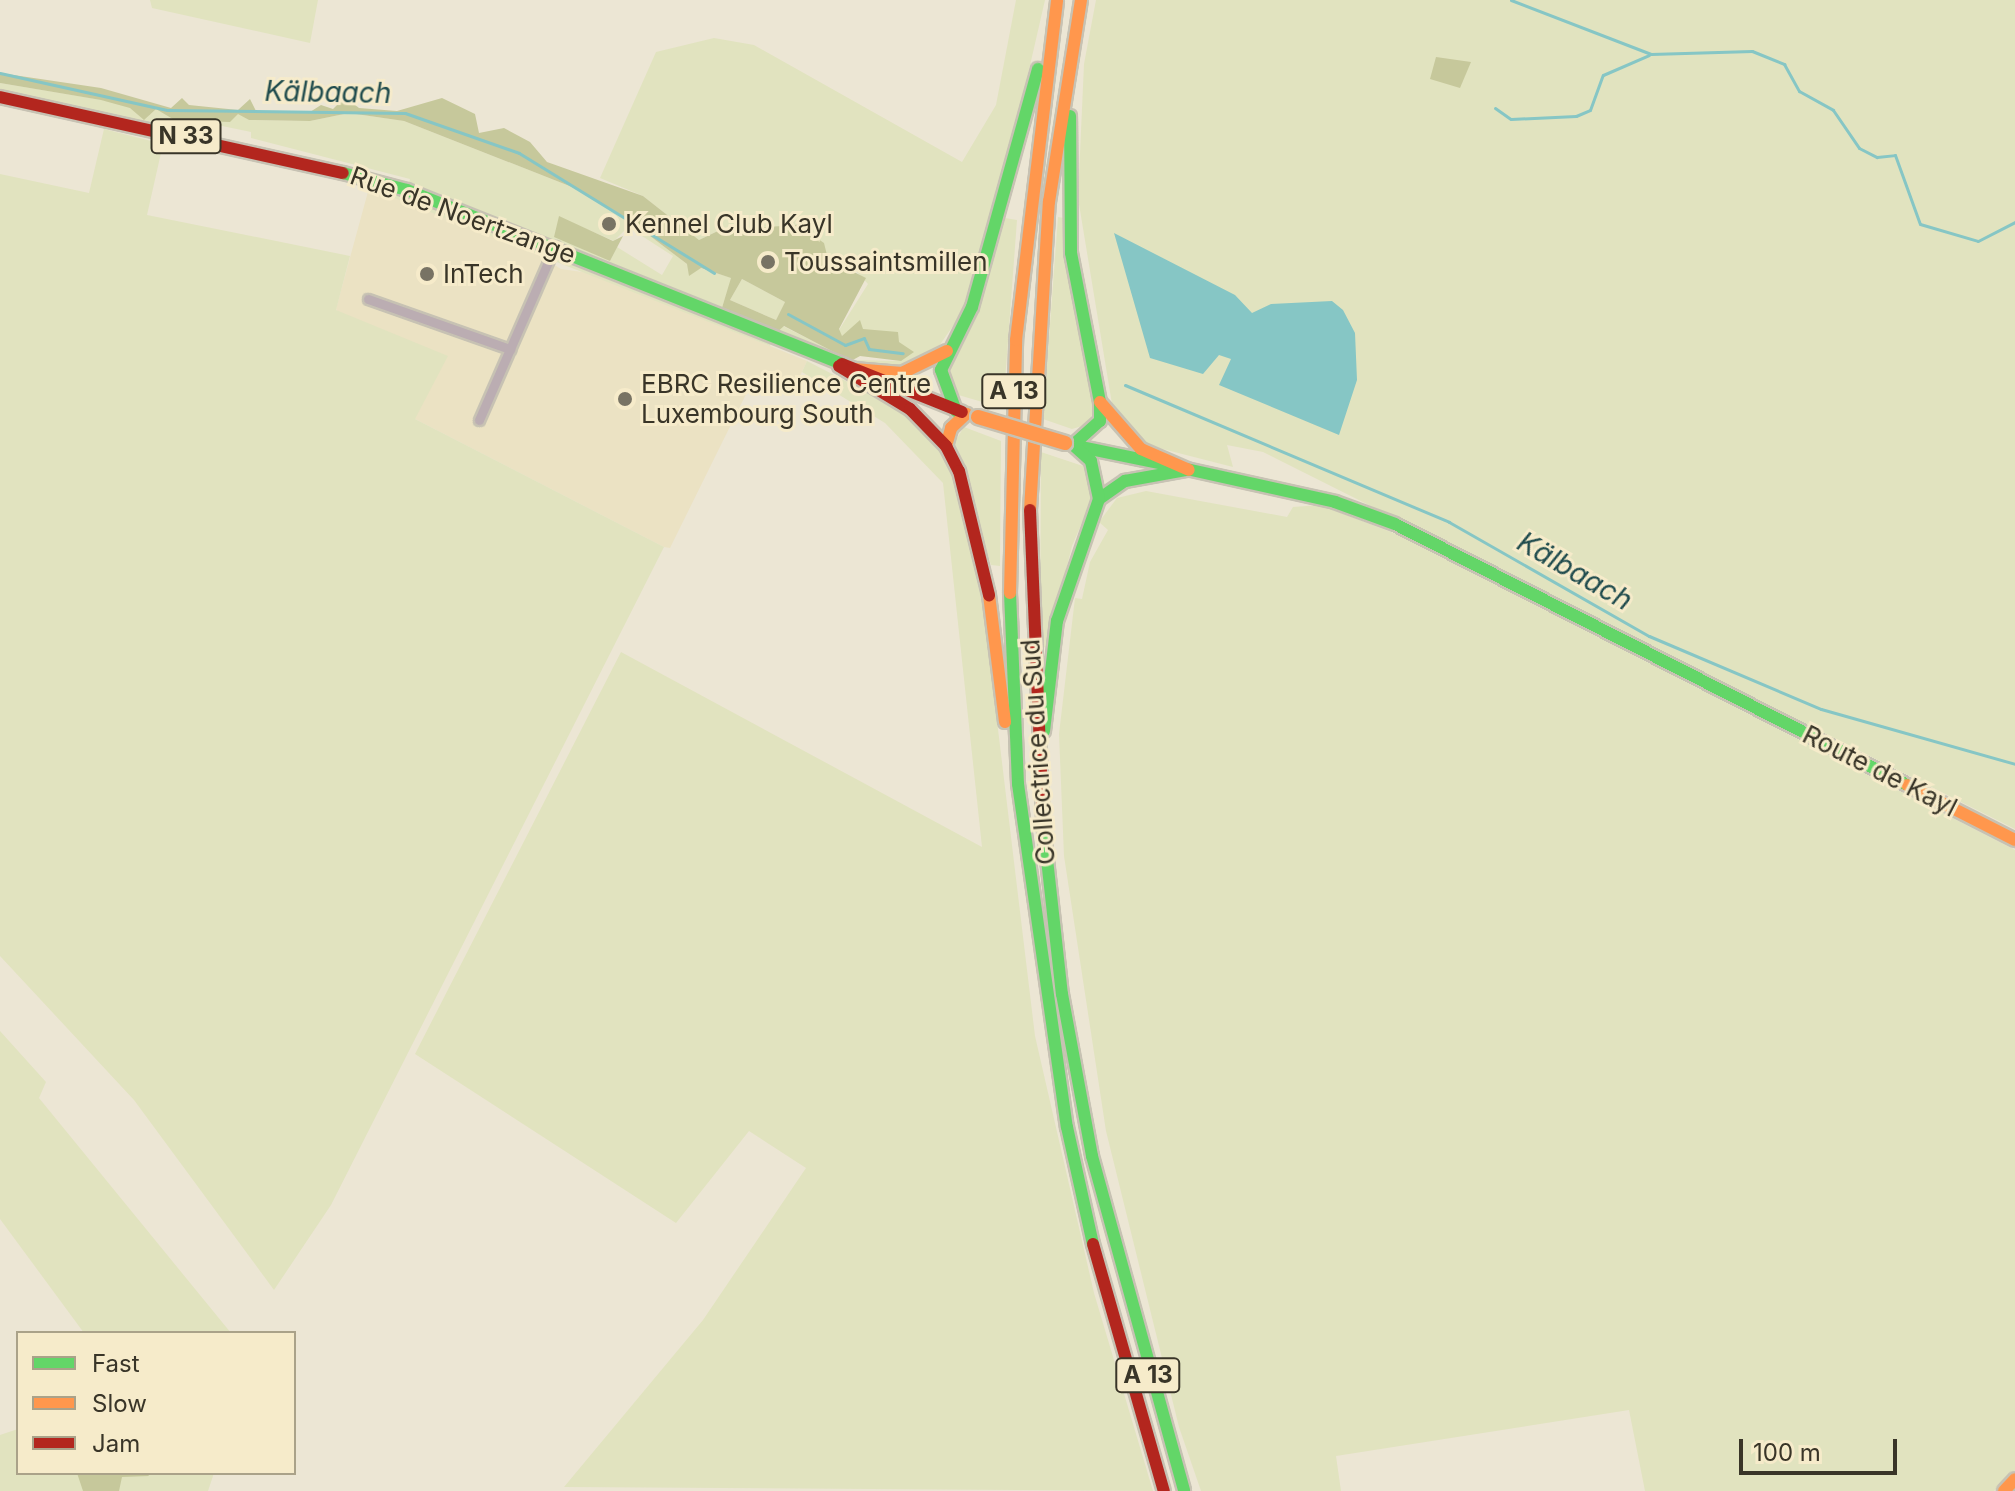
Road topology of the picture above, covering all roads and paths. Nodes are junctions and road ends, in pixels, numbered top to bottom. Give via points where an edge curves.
1 (1057, 0) edge
2 (1081, 0) edge
3 (1074, 34) junction
4 (0, 97) edge
5 (555, 246) junction
6 (368, 299) dead end
7 (510, 349) junction
8 (947, 351) junction
9 (839, 366) junction
10 (1100, 402) junction
11 (967, 414) junction
12 (479, 420) dead end
13 (1069, 444) junction
14 (946, 446) junction
15 (1189, 470) junction
16 (1099, 499) junction
17 (1018, 784) junction
18 (1039, 793) junction
19 (2015, 840) edge
20 (2015, 1479) edge
21 (1164, 1491) edge
22 (1184, 1491) edge
23 (2004, 1491) edge

1 - 8 main road, A 13 via 991,247 972,307
1 - 17 main road, Collectrice du Sud / A 13 via 1016,340 1009,561
2 - 3 main road, Collectrice du Sud / A 13
3 - 10 main road, A 13 via 1071,253
3 - 18 main road, Collectrice du Sud / A 13 via 1049,202 1030,454
4 - 5 main road, Rue de Noertzange / N 33 via 371,180
5 - 7 street
5 - 9 main road, Rue de Noertzange / N 33
6 - 7 street
7 - 12 street
8 - 9 main road, A 13 via 902,373
8 - 11 main road, A 13 via 943,385
9 - 11 main road, N 33
9 - 14 main road, A 13 via 910,409
10 - 13 main road via 1100,421
10 - 15 main road via 1141,449
11 - 13 main road, N 33, bridge
11 - 14 main road, A 13 via 951,428
13 - 15 main road
13 - 16 main road via 1091,461
14 - 17 main road, A 13 via 980,538
15 - 16 main road via 1125,481
15 - 19 main road, Route de Kayl via 1335,502 1395,524
16 - 18 main road, A 13 via 1057,621
17 - 21 main road, Collectrice du Sud / A 13 via 1067,1127 1097,1260
18 - 22 main road, Collectrice du Sud / A 13 via 1062,994 1092,1156
20 - 23 main road

